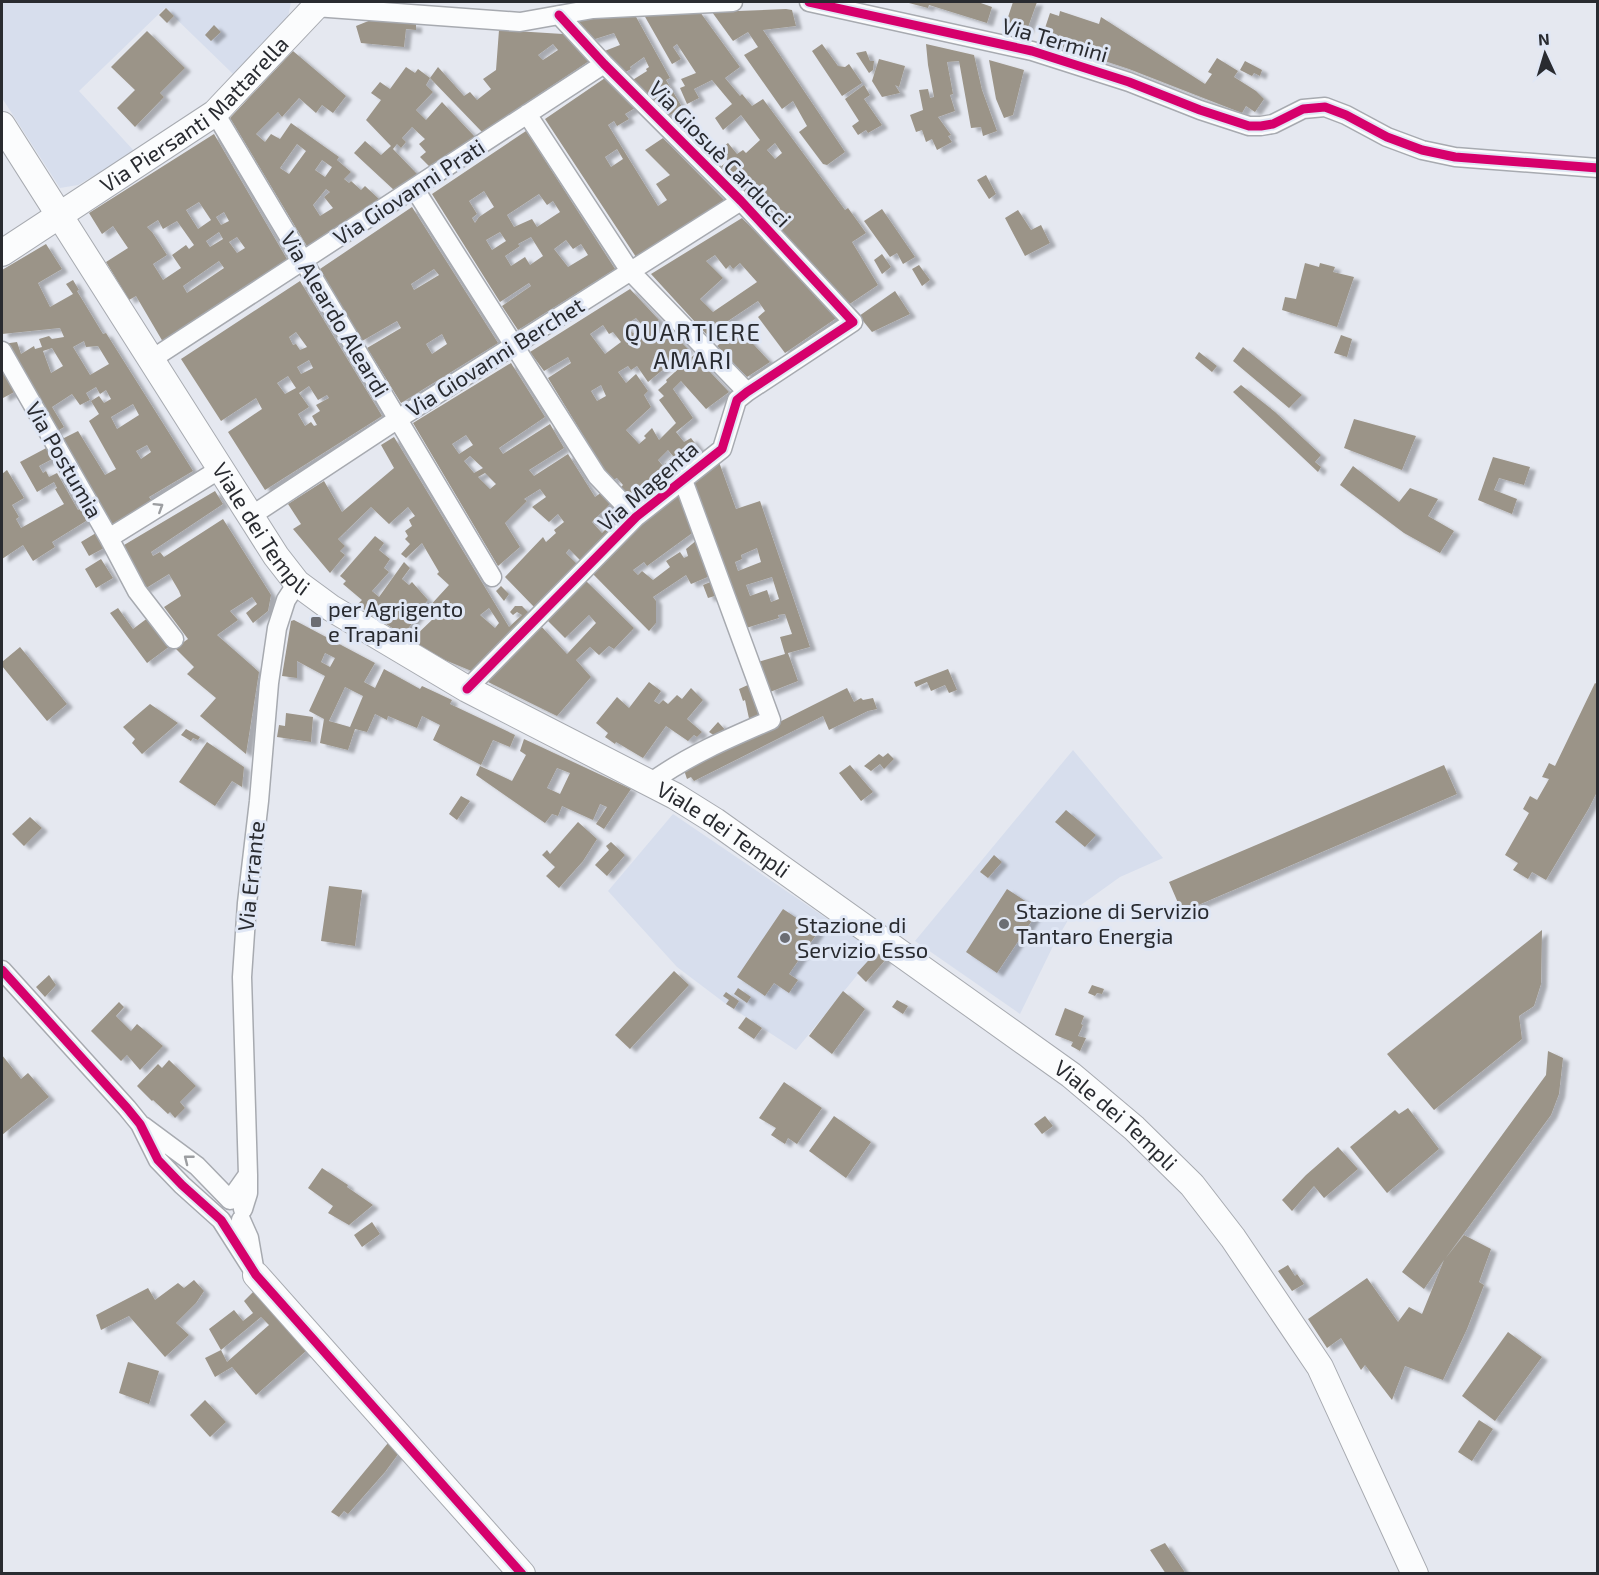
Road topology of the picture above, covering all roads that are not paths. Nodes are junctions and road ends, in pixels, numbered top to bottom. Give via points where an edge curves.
1 (734, 2) edge
2 (809, 2) edge
3 (317, 4) edge
4 (559, 15) junction
5 (604, 64) junction
6 (215, 113) junction
7 (527, 114) junction
8 (2, 125) edge
9 (1598, 168) edge
10 (414, 188) junction
11 (741, 201) junction
12 (58, 216) junction
13 (2, 253) edge
14 (303, 261) junction
15 (630, 271) junction
16 (853, 322) joint
17 (513, 345) junction
18 (2, 351) edge
19 (152, 359) junction
20 (747, 392) junction
21 (398, 419) junction
22 (220, 469) junction
23 (683, 480) junction
24 (251, 516) junction
25 (636, 517) junction
26 (110, 538) junction
27 (492, 577) dead end
28 (297, 584) junction
29 (174, 639) dead end
30 (467, 689) junction
31 (650, 783) junction
32 (2, 970) edge
33 (140, 1124) junction
34 (238, 1210) junction
35 (221, 1220) junction
36 (256, 1275) junction
37 (522, 1574) edge
38 (1415, 1574) edge

1 - 4 street via 593,9
2 - 9 street, Via Termini via 1032,51 1249,126 1273,124 1303,109 1325,107 1422,150 1455,157
3 - 4 street via 520,22
3 - 6 main road, Via Piersanti Mattarella
4 - 5 street, Via Giosuè Carducci
5 - 7 street, Via Giovanni Prati
5 - 11 street, Via Giosuè Carducci
6 - 12 main road, Via Piersanti Mattarella
6 - 14 street, Via Aleardo Aleardi
7 - 10 street, Via Giovanni Prati
7 - 15 street
8 - 12 main road, Viale dei Templi
10 - 14 street, Via Giovanni Prati
10 - 17 street
11 - 15 street, Via Giovanni Berchet
11 - 16 street, Via Giosuè Carducci
12 - 13 main road, Via Piersanti Mattarella
12 - 19 main road, Viale dei Templi
14 - 19 street, Via Giovanni Prati
14 - 21 street, Via Aleardo Aleardi
15 - 17 street, Via Giovanni Berchet
15 - 20 street
16 - 20 street, Via Magenta
17 - 21 street, Via Giovanni Berchet
17 - 25 street via 597,476
18 - 26 street, Via Postumia
19 - 22 main road, Viale dei Templi
20 - 23 street, Via Magenta via 737,400 722,449
21 - 24 street, Via Giovanni Berchet
21 - 27 street, Via Aleardo Aleardi
22 - 24 main road, Viale dei Templi
26 -> 22 street, Via Postumia
23 - 25 street, Via Magenta
23 - 31 street, Via Magenta via 771,720 671,768
24 - 28 main road, Viale dei Templi
25 - 30 street, Via Magenta
26 - 29 street, Via Postumia via 137,591
28 - 30 main road, Viale dei Templi
28 - 34 street, Via Errante via 286,600 277,628 247,903 242,977 248,1175
30 - 31 main road, Viale dei Templi
31 - 38 main road, Viale dei Templi via 715,821 1071,1075 1134,1128 1192,1185 1233,1238 1320,1367
32 - 33 street
34 -> 33 street via 197,1166
33 - 35 street via 158,1160
34 - 35 street via 220,1206
34 - 36 street via 249,1238
35 - 36 street
36 - 37 main road

